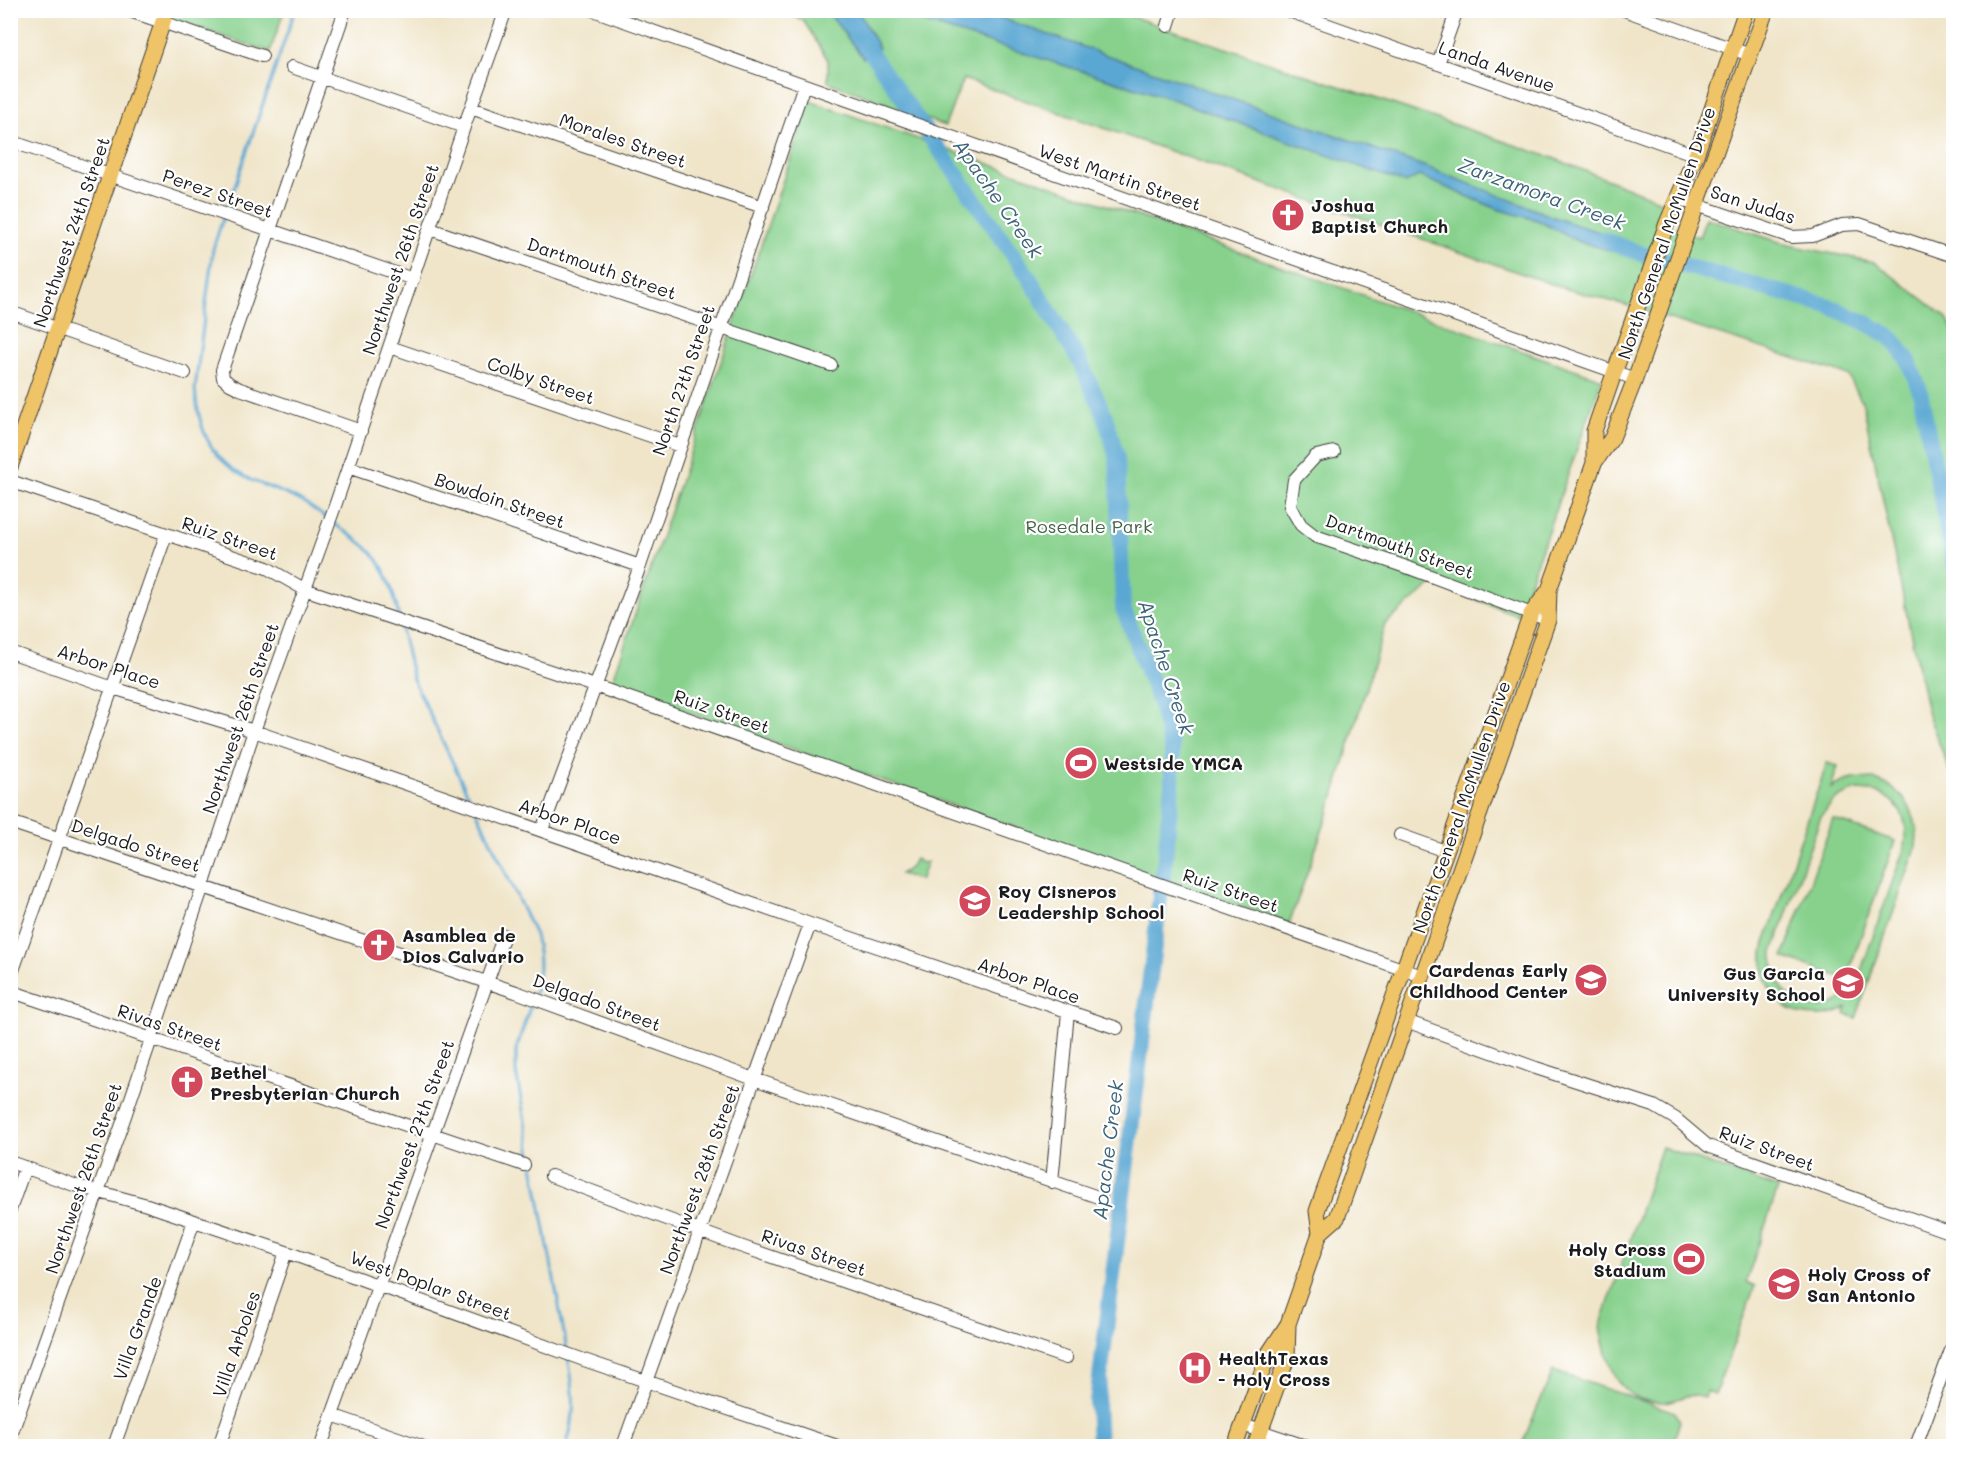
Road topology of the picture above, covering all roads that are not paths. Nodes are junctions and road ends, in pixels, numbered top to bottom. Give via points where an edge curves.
1 (127, 10) edge
2 (345, 10) edge
3 (506, 10) edge
4 (593, 10) edge
5 (1173, 10) edge
6 (1286, 10) edge
7 (1457, 10) edge
8 (1624, 10) edge
9 (1746, 10) edge
10 (1766, 10) edge
11 (165, 17) edge
12 (1168, 26) dead end
13 (1733, 50) junction
14 (1750, 55) junction
15 (262, 56) dead end
16 (1438, 64) junction
17 (292, 67) dead end
18 (322, 79) junction
19 (804, 85) junction
20 (471, 108) junction
21 (464, 127) junction
22 (10, 141) edge
23 (1696, 155) junction
24 (111, 176) junction
25 (1679, 199) junction
26 (1698, 205) junction
27 (763, 207) junction
28 (430, 229) junction
29 (271, 230) junction
30 (1953, 256) edge
31 (413, 279) junction
32 (10, 312) edge
33 (720, 327) junction
34 (58, 329) junction
35 (390, 347) junction
36 (831, 365) dead end
37 (1614, 371) junction
38 (185, 373) dead end
39 (1635, 379) junction
40 (361, 431) junction
41 (680, 446) junction
42 (1334, 452) dead end
43 (1594, 463) junction
44 (10, 467) edge
45 (348, 467) junction
46 (10, 482) edge
47 (166, 535) junction
48 (640, 566) junction
49 (304, 589) junction
50 (1549, 590) junction
51 (1531, 614) junction
52 (1548, 620) junction
53 (10, 652) edge
54 (595, 686) junction
55 (113, 688) junction
56 (1497, 707) junction
57 (254, 731) junction
58 (10, 822) edge
59 (542, 830) junction
60 (1400, 836) dead end
61 (61, 839) junction
62 (1445, 851) junction
63 (1462, 864) junction
64 (203, 886) junction
65 (810, 924) junction
66 (504, 935) dead end
67 (1404, 970) junction
68 (1422, 976) junction
69 (10, 979) edge
70 (487, 982) junction
71 (10, 991) edge
72 (1068, 1012) junction
73 (1406, 1021) junction
74 (1117, 1028) dead end
75 (150, 1040) junction
76 (754, 1079) junction
77 (432, 1134) junction
78 (10, 1162) edge
79 (524, 1165) dead end
80 (25, 1167) junction
81 (551, 1176) dead end
82 (1052, 1182) junction
83 (97, 1191) junction
84 (1101, 1198) dead end
85 (10, 1210) edge
86 (194, 1221) junction
87 (699, 1231) junction
88 (1320, 1233) junction
89 (1953, 1234) edge
90 (286, 1252) junction
91 (378, 1285) junction
92 (1288, 1324) junction
93 (1953, 1342) edge
94 (1066, 1358) dead end
95 (646, 1381) junction
96 (332, 1415) junction
97 (1243, 1425) junction
98 (1261, 1431) junction
99 (10, 1438) edge
100 (114, 1446) edge
101 (219, 1446) edge
102 (321, 1446) edge
103 (421, 1446) edge
104 (623, 1446) edge
105 (837, 1446) edge
106 (1235, 1446) edge
107 (1255, 1446) edge
108 (1305, 1446) edge
109 (1916, 1446) edge

1 - 11 street
2 - 18 street
3 - 20 street, Northwest 26th Street
4 - 19 street, West Martin Street
5 - 12 street
6 - 16 street, Landa Avenue
7 - 16 street
8 - 13 street
9 - 13 main road, North General McMullen Drive
10 - 14 main road, North General McMullen Drive
11 - 15 street
11 - 24 main road, Northwest 24th Street
13 - 14 street
13 - 23 main road, North General McMullen Drive
14 - 26 main road, North General McMullen Drive
16 - 23 street, Landa Avenue
17 - 18 street
18 - 21 street
18 - 29 street
19 - 27 street, North 27th Street
19 - 37 street, West Martin Street
20 - 21 street, Northwest 26th Street
20 - 27 street, Morales Street
21 - 28 street, Northwest 26th Street
22 - 24 street, Perez Street
23 - 25 main road, North General McMullen Drive
24 - 29 street, Perez Street
24 - 34 main road, Northwest 24th Street
25 - 26 street, San Judas
25 - 37 main road, North General McMullen Drive
26 - 30 street, San Judas via 1791,237 1813,236 1842,225 1859,224
26 - 39 main road, North General McMullen Drive
27 - 33 street, North 27th Street
28 - 31 street, Northwest 26th Street
28 - 33 street, Dartmouth Street
29 - 31 street, Perez Street
29 - 40 street via 222,370 223,378 240,389
31 - 35 street, Northwest 26th Street
32 - 34 street
33 - 36 street, Dartmouth Street
33 - 41 street, North 27th Street
34 - 38 street
34 - 44 main road, Northwest 24th Street
35 - 40 street, Northwest 26th Street
35 - 41 street, Colby Street
37 - 39 street, West Martin Street
37 - 43 main road, North General McMullen Drive via 1594,431
39 - 43 main road, North General McMullen Drive via 1612,438
40 - 45 street, Northwest 26th Street
41 - 48 street, North 27th Street
42 - 51 street, Dartmouth Street via 1316,456 1294,480 1290,506 1301,525 1315,536
43 - 50 main road, North General McMullen Drive
45 - 48 street, Bowdoin Street
45 - 49 street, Northwest 26th Street
46 - 47 street, Ruiz Street
47 - 49 street, Ruiz Street via 267,568
47 - 55 street
48 - 54 street, North 27th Street
49 - 54 street, Ruiz Street
49 - 57 street, Northwest 26th Street
50 - 51 main road, North General McMullen Drive
50 - 52 main road, North General McMullen Drive
51 - 52 street, Dartmouth Street
51 - 56 main road, North General McMullen Drive
52 - 63 main road, North General McMullen Drive
53 - 55 street, Arbor Place
54 - 59 street
54 - 67 street, Ruiz Street
55 - 57 street, Arbor Place
55 - 61 street
56 - 62 main road, North General McMullen Drive
56 - 63 main road via 1497,737 1455,855
57 - 59 street, Arbor Place
57 - 64 street, Northwest 26th Street
58 - 61 street, Delgado Street
59 - 65 street, Arbor Place
60 - 62 street
61 - 64 street, Delgado Street
61 - 69 street
62 - 67 main road, North General McMullen Drive
63 - 68 main road, North General McMullen Drive
64 - 70 street, Delgado Street
64 - 75 street, Northwest 26th Street
65 - 72 street, Arbor Place
65 - 76 street, Northwest 28th Street
66 - 70 street, Northwest 27th Street
67 - 68 street, Ruiz Street
67 - 88 main road, North General McMullen Drive via 1317,1211
68 - 73 main road, North General McMullen Drive
70 - 76 street, Delgado Street
70 - 77 street, Northwest 27th Street
71 - 75 street, Rivas Street
72 - 74 street, Arbor Place
72 - 82 street
73 - 88 main road, North General McMullen Drive via 1337,1218
73 - 89 street, Ruiz Street via 1654,1106 1708,1146
75 - 77 street, Rivas Street
75 - 83 street, Northwest 26th Street
76 - 82 street, Delgado Street
76 - 87 street, Northwest 28th Street
77 - 79 street, Rivas Street
77 - 91 street, Northwest 27th Street
78 - 80 street, West Poplar Street
80 - 83 street, West Poplar Street
80 - 85 street
81 - 87 street, Rivas Street
82 - 84 street, Delgado Street
83 - 86 street, West Poplar Street
83 - 99 street, Northwest 26th Street
86 - 90 street, West Poplar Street
86 - 100 street, Villa Grande
87 - 94 street, Rivas Street
87 - 95 street, Northwest 28th Street
88 - 92 main road, North General McMullen Drive
90 - 91 street, West Poplar Street
90 - 101 street, Villa Arboles
91 - 95 street, West Poplar Street
91 - 96 street, Northwest 27th Street
92 - 97 main road, North General McMullen Drive via 1269,1353
92 - 98 main road, North General McMullen Drive via 1287,1358
93 - 109 street
95 - 104 street, Northwest 28th Street
95 - 105 street, West Poplar Street
96 - 102 street, Northwest 27th Street
96 - 103 street
97 - 98 street
97 - 106 main road, North General McMullen Drive
98 - 107 main road, North General McMullen Drive
98 - 108 street

